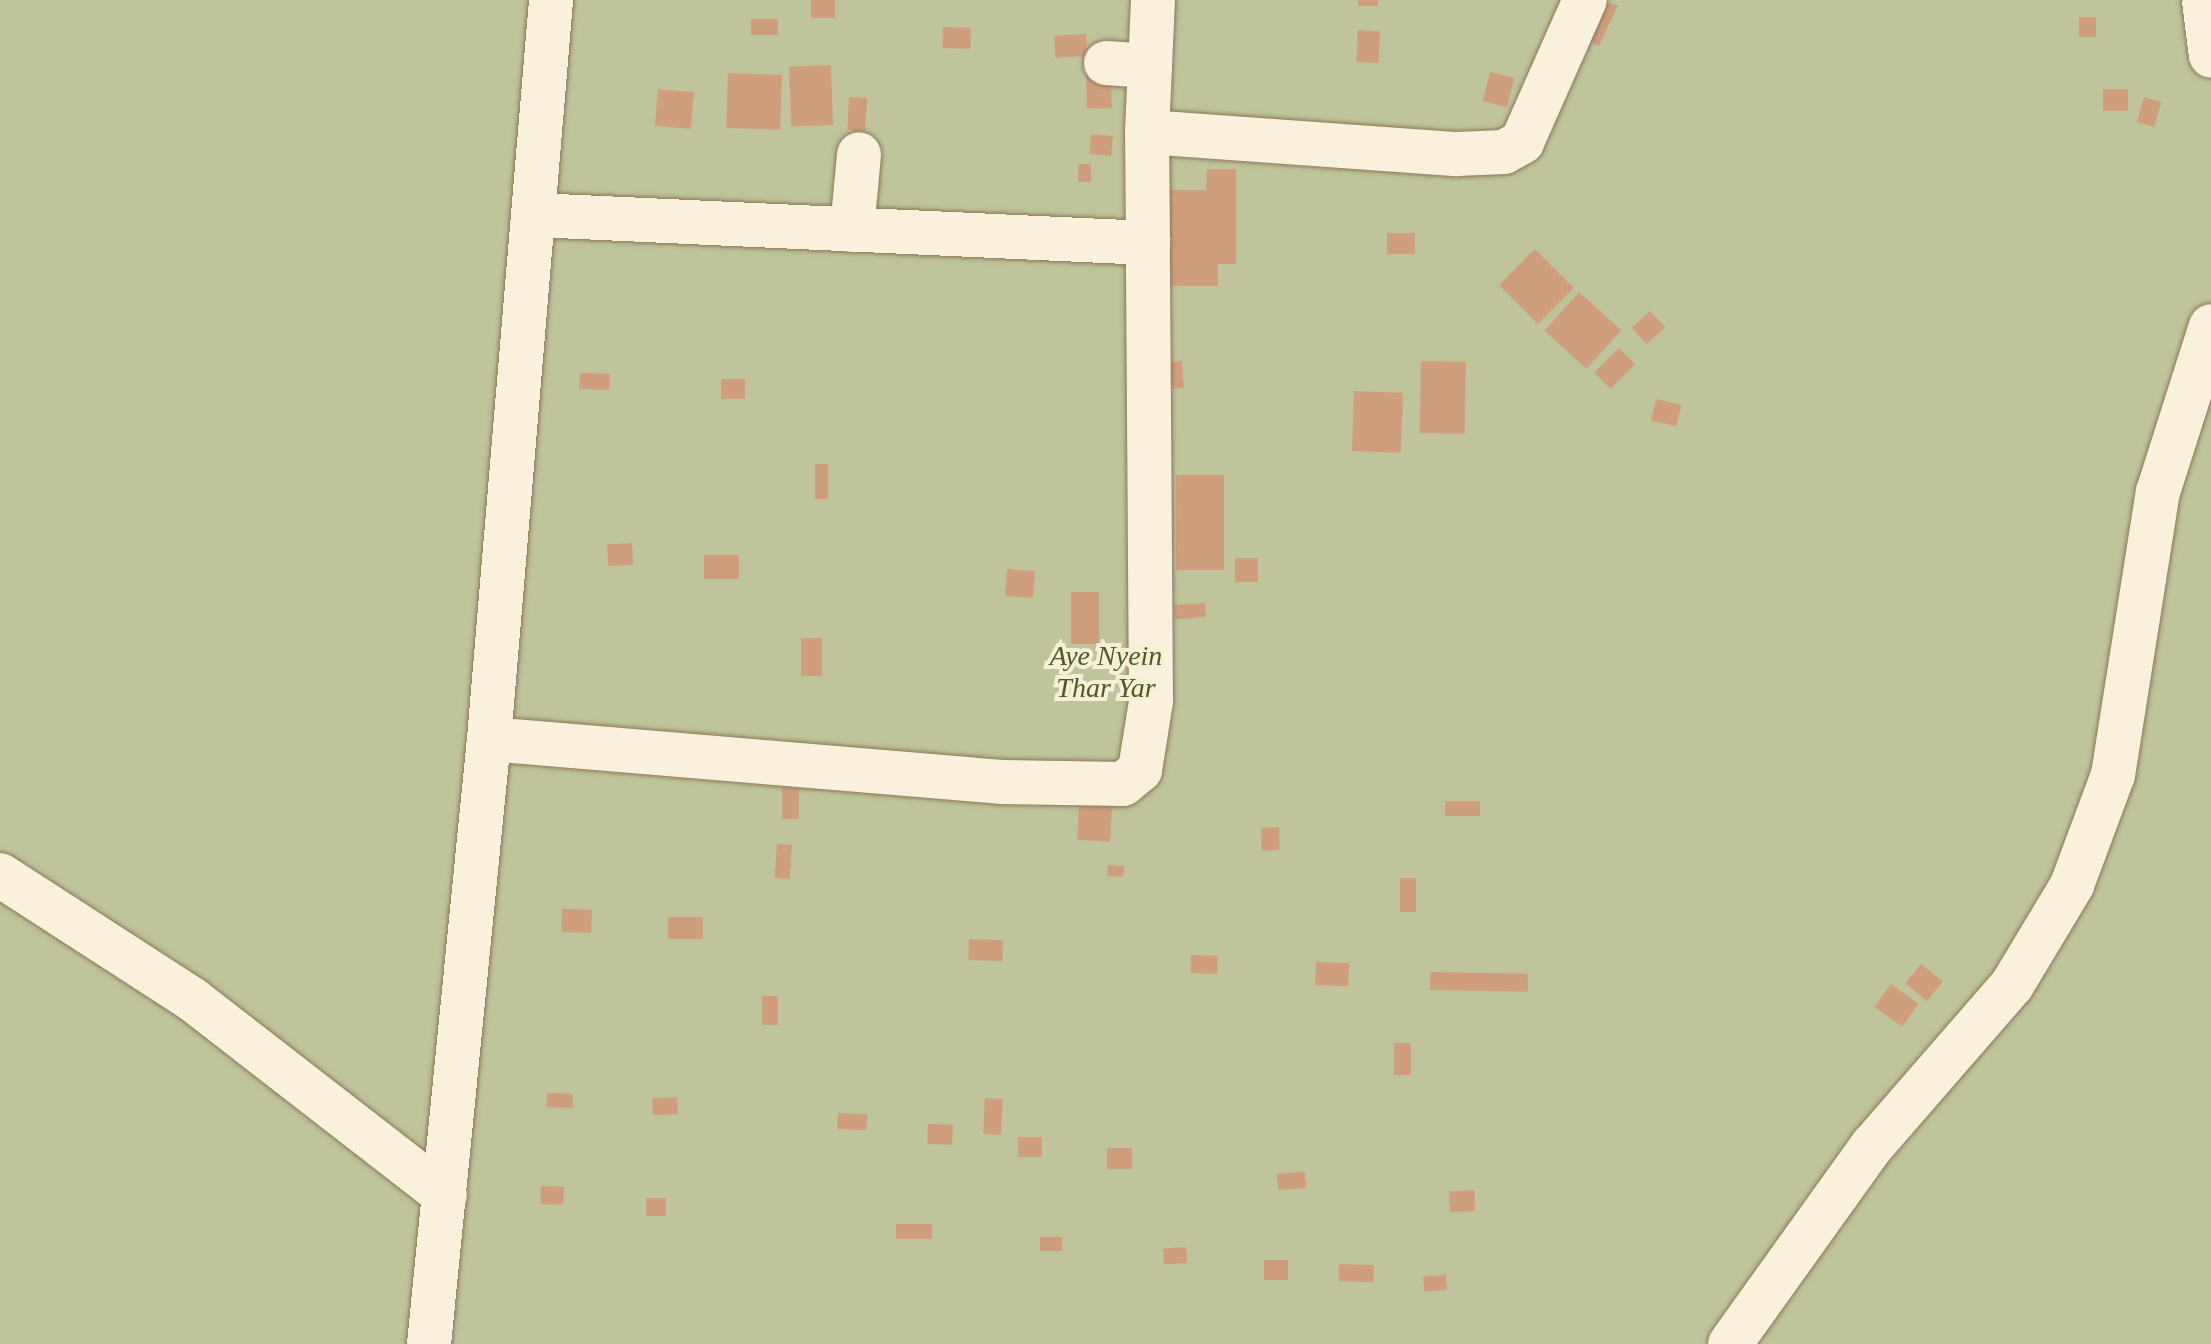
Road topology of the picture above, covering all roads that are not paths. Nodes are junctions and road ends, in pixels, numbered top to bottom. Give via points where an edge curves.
1 (551, 0) edge
2 (1153, 0) edge
3 (1585, 0) edge
4 (2204, 0) edge
5 (2211, 56) edge
6 (1106, 63) dead end
7 (1150, 66) junction
8 (1147, 132) junction
9 (859, 154) dead end
10 (536, 215) junction
11 (852, 230) junction
12 (1148, 243) junction
13 (2211, 326) edge
14 (489, 739) junction
15 (0, 875) edge
16 (445, 1195) junction
17 (429, 1344) edge
18 (1730, 1344) edge

1 - 10 street
2 - 7 street
3 - 8 street via 1522,142 1504,152 1457,154
4 - 5 street
6 - 7 street
7 - 8 street
8 - 12 street
9 - 11 street
10 - 11 street
10 - 14 street
11 - 12 street
12 - 14 street via 1151,701 1140,770 1123,784 1002,782
13 - 18 street via 2158,492 2113,775 2072,885 2012,985 1872,1146
14 - 16 street
15 - 16 street via 192,999
16 - 17 street

